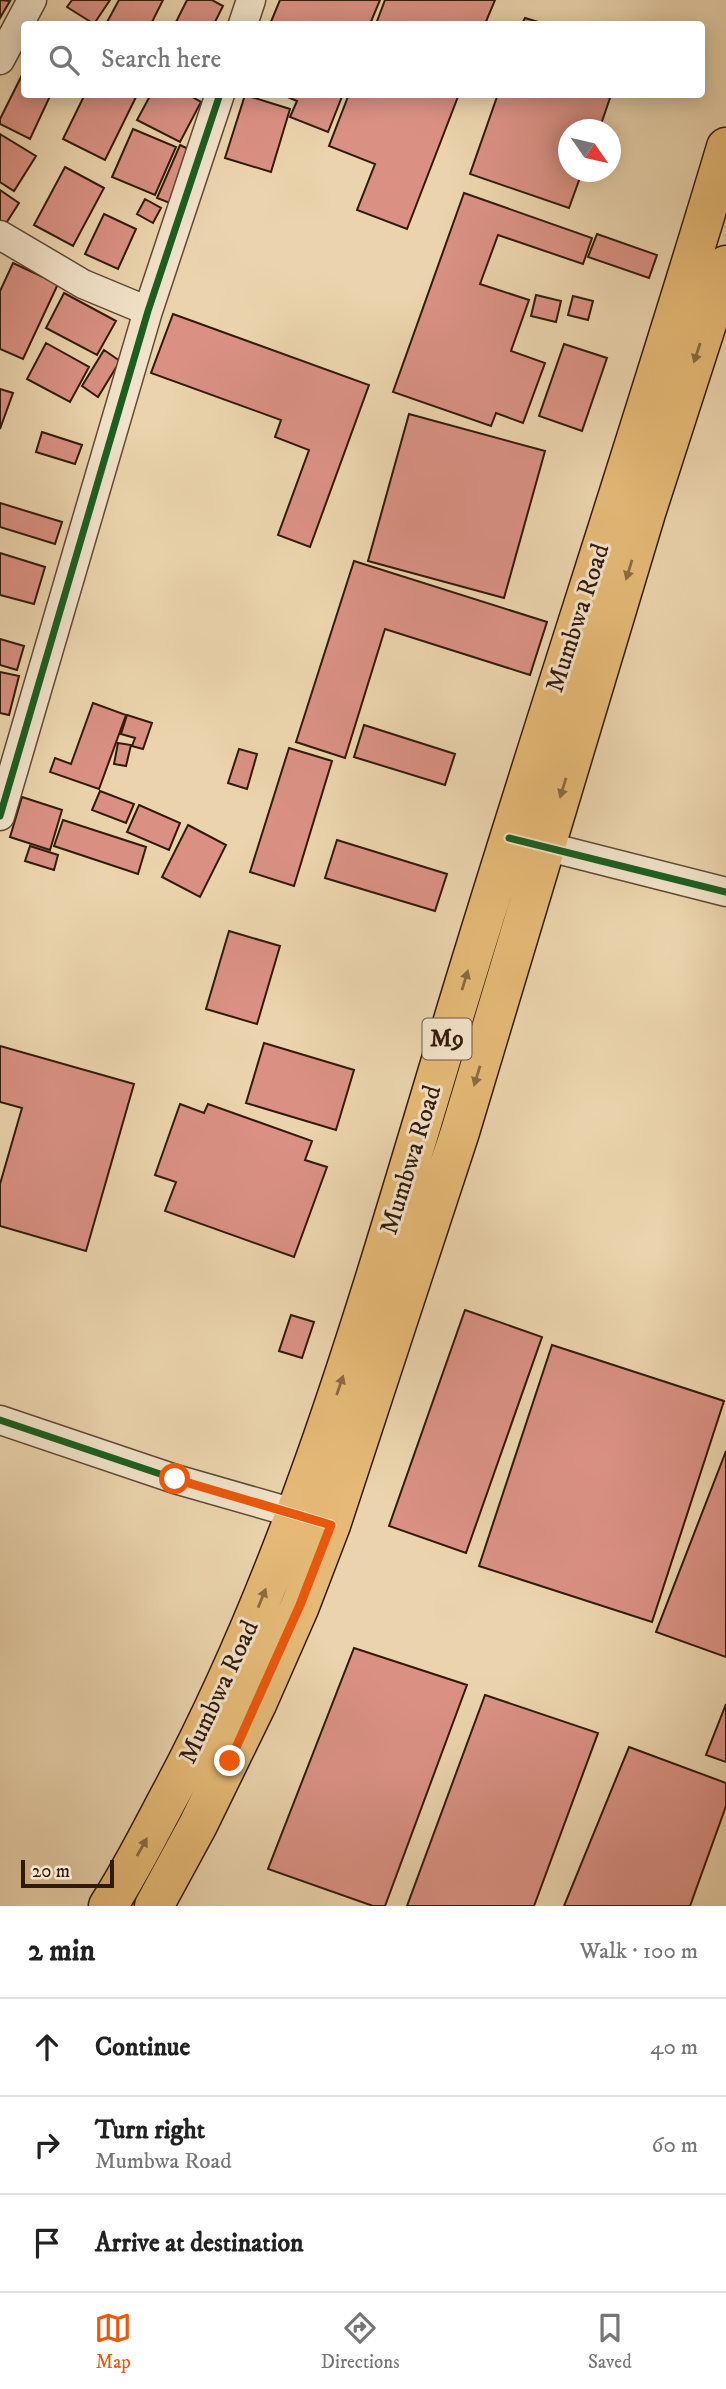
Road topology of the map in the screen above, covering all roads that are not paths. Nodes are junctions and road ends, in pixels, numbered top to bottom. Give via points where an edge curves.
1 (32, 0) edge
2 (251, 0) edge
3 (244, 21) edge
4 (0, 60) edge
5 (219, 98) edge
6 (726, 147) edge
7 (0, 235) edge
8 (726, 265) edge
9 (148, 311) junction
10 (0, 816) edge
11 (509, 838) junction
12 (546, 846) junction
13 (726, 892) edge
14 (0, 1420) edge
15 (295, 1513) junction
16 (331, 1525) junction
17 (122, 1902) edge
18 (154, 1906) edge

1 - 4 street
2 - 3 street
5 - 9 street
6 - 11 main road, Mumbwa Road / M9
7 - 9 street via 83,284
8 -> 12 main road, Mumbwa Road / M9
9 - 10 street
11 - 12 street
15 -> 11 main road, Mumbwa Road / M9 via 401,1197
12 - 13 street
12 -> 16 main road, Mumbwa Road / M9 via 460,1132
14 - 15 street via 175,1479
15 - 16 street
17 -> 15 main road, Mumbwa Road / M9 via 249,1632
16 - 18 main road, Mumbwa Road / M9 via 257,1704

